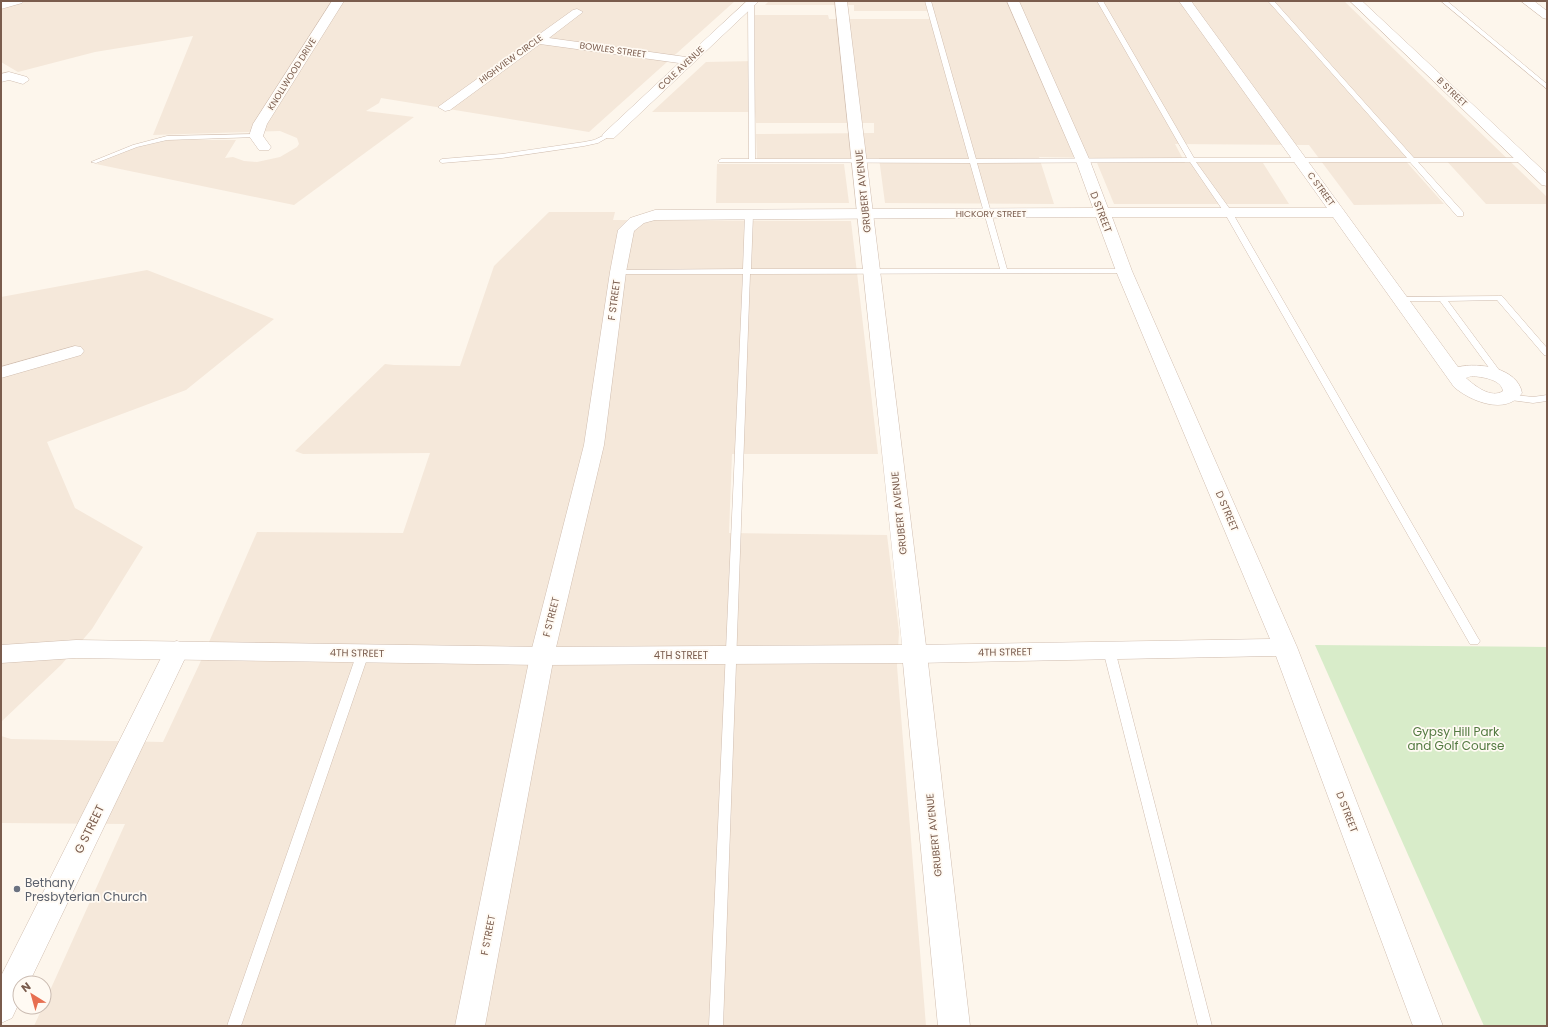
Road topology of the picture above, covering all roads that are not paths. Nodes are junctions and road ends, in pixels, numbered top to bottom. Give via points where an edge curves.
1 (18, 1) edge
2 (338, 1) edge
3 (841, 1) edge
4 (928, 1) edge
5 (1013, 1) edge
6 (1100, 1) edge
7 (1185, 1) edge
8 (1271, 1) edge
9 (1356, 1) edge
10 (1444, 1) edge
11 (1527, 1) edge
12 (752, 2) edge
13 (1, 6) edge
14 (577, 12) dead end
15 (1547, 16) edge
16 (538, 40) junction
17 (688, 61) junction
18 (1, 78) edge
19 (23, 80) dead end
20 (1547, 87) edge
21 (445, 107) dead end
22 (609, 135) joint
23 (256, 136) junction
24 (264, 147) dead end
25 (973, 160) junction
26 (1192, 160) junction
27 (1300, 160) junction
28 (1524, 160) junction
29 (442, 161) dead end
30 (721, 161) dead end
31 (752, 161) junction
32 (859, 161) junction
33 (1083, 161) junction
34 (1414, 161) junction
35 (94, 162) dead end
36 (1547, 182) edge
37 (1228, 212) junction
38 (989, 213) junction
39 (1338, 213) junction
40 (1101, 214) junction
41 (1460, 214) dead end
42 (749, 215) junction
43 (865, 215) junction
44 (643, 217) joint
45 (747, 271) junction
46 (872, 271) junction
47 (1004, 271) junction
48 (1124, 271) junction
49 (618, 272) junction
50 (1400, 299) junction
51 (1442, 299) junction
52 (75, 351) dead end
53 (1547, 353) edge
54 (1, 373) edge
55 (1456, 377) junction
56 (1501, 378) junction
57 (1506, 397) junction
58 (1547, 398) edge
59 (1474, 641) dead end
60 (1285, 647) junction
61 (177, 650) junction
62 (1109, 650) junction
63 (363, 653) junction
64 (1, 654) edge
65 (915, 654) junction
66 (731, 655) junction
67 (542, 656) junction
68 (1, 1008) edge
69 (234, 1026) edge
70 (470, 1026) edge
71 (716, 1026) edge
72 (954, 1026) edge
73 (1205, 1026) edge
74 (1428, 1026) edge

1 - 13 street
2 - 23 street, KNOLLWOOD DRIVE via 260,124
3 - 32 street, GRUBERT AVENUE
4 - 25 lane
5 - 33 street, D STREET
6 - 26 lane
7 - 27 street, C STREET
8 - 34 lane
9 - 28 street, B STREET
10 - 20 lane
11 - 15 street
12 - 17 street, COLE AVENUE
12 - 31 lane
14 - 16 street, HIGHVIEW CIRCLE
16 - 17 street, BOWLES STREET
16 - 21 street, HIGHVIEW CIRCLE
17 - 22 street, COLE AVENUE
18 - 19 street via 9,76
22 - 29 lane via 596,142 578,145
23 - 24 street
23 - 35 lane via 167,138 135,146
25 - 32 lane
25 - 33 lane
25 - 38 lane
26 - 27 lane
26 - 33 lane
26 - 37 lane
27 - 34 lane
27 - 39 street, C STREET
28 - 34 lane
28 - 36 street, B STREET
30 - 31 lane
31 - 32 lane
32 - 43 street, GRUBERT AVENUE
33 - 40 street, D STREET
34 - 41 lane
37 - 39 street, HICKORY STREET
37 - 40 street, HICKORY STREET
37 - 59 lane
38 - 40 street, HICKORY STREET
38 - 43 street, HICKORY STREET
38 - 47 lane
39 - 50 street, C STREET
40 - 48 street, D STREET
42 - 43 street, HICKORY STREET
42 - 44 street, HICKORY STREET
42 - 45 lane
43 - 46 street, GRUBERT AVENUE
44 - 49 street, F STREET via 626,230
45 - 46 lane
45 - 49 lane
45 - 66 lane
46 - 47 lane
46 - 65 street, GRUBERT AVENUE
47 - 48 lane
48 - 60 street, D STREET
49 - 67 street, F STREET via 594,445
50 - 51 lane
50 - 55 street, C STREET
51 - 53 lane via 1499,298
51 - 56 lane
52 - 54 street
55 - 56 street via 1462,372 1472,371 1490,373
55 - 57 street, C STREET via 1463,387 1472,393 1491,398
56 - 57 street via 1509,383 1513,390 1511,395
57 - 58 lane via 1533,400
60 - 62 street, 4TH STREET
60 - 74 street, D STREET
61 - 63 street, 4TH STREET
61 - 64 street, 4TH STREET via 76,649
61 - 68 street, G STREET
62 - 65 street, 4TH STREET
62 - 73 lane
63 - 67 street, 4TH STREET
63 - 69 lane
65 - 66 street, 4TH STREET
65 - 72 street, GRUBERT AVENUE
66 - 67 street, 4TH STREET
66 - 71 lane
67 - 70 street, F STREET

